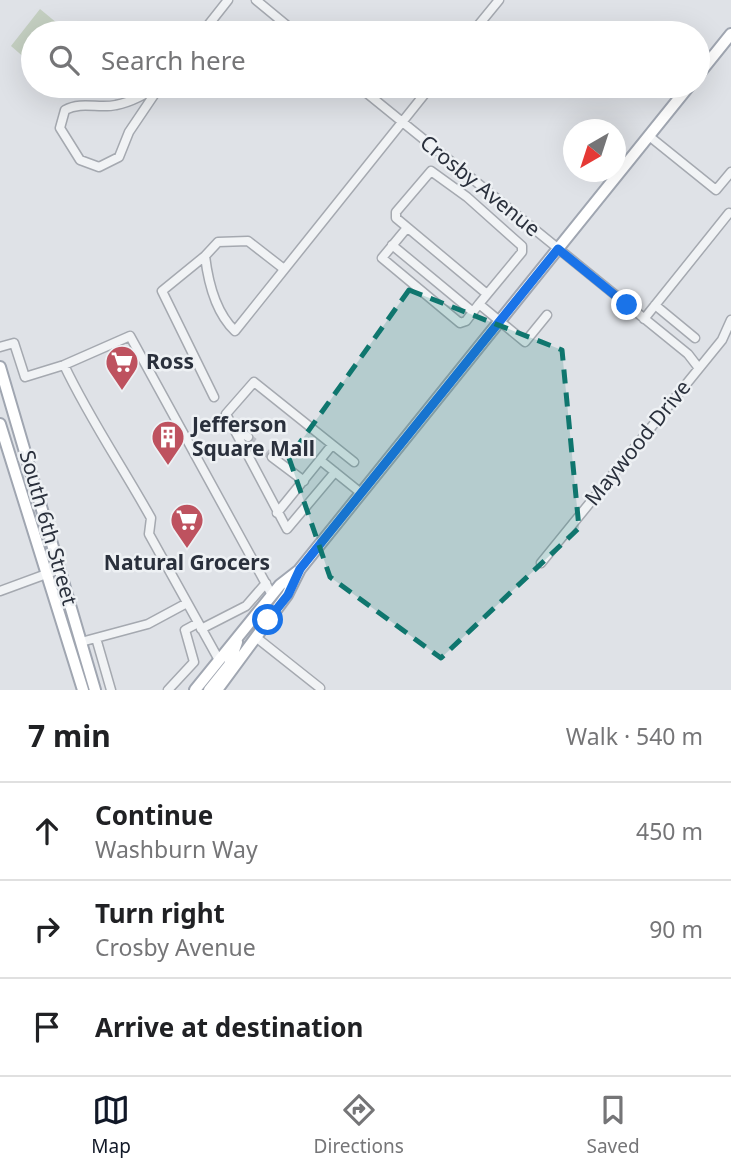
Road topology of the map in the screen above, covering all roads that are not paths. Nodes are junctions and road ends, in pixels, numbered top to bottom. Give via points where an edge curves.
1 (228, 0) edge
2 (256, 0) edge
3 (499, 0) edge
4 (211, 21) edge
5 (281, 21) edge
6 (482, 21) edge
7 (731, 34) edge
8 (710, 60) edge
9 (151, 98) edge
10 (373, 98) edge
11 (421, 98) edge
12 (679, 98) edge
13 (135, 99) joint
14 (142, 111) junction
15 (402, 122) junction
16 (649, 136) junction
17 (731, 172) edge
18 (478, 184) junction
19 (467, 197) junction
20 (729, 214) dead end
21 (406, 229) junction
22 (392, 246) junction
23 (558, 249) junction
24 (205, 256) junction
25 (284, 269) junction
26 (487, 295) junction
27 (479, 304) junction
28 (655, 305) junction
29 (473, 312) junction
30 (547, 315) dead end
31 (644, 319) junction
32 (500, 320) junction
33 (731, 320) edge
34 (695, 338) dead end
35 (0, 347) edge
36 (64, 365) junction
37 (0, 367) edge
38 (698, 367) junction
39 (214, 397) dead end
40 (0, 424) edge
41 (230, 425) junction
42 (248, 437) tunnel mouth
43 (332, 445) junction
44 (272, 457) tunnel mouth
45 (320, 460) junction
46 (354, 462) dead end
47 (335, 472) junction
48 (304, 481) junction
49 (361, 493) junction
50 (277, 513) junction
51 (541, 564) dead end
52 (60, 569) junction
53 (300, 569) junction
54 (46, 574) junction
55 (265, 583) junction
56 (0, 591) edge
57 (272, 595) junction
58 (187, 603) junction
59 (200, 626) junction
60 (241, 633) junction
61 (96, 638) junction
62 (257, 638) junction
63 (81, 642) junction
64 (219, 660) junction
65 (320, 688) dead end
66 (83, 690) edge
67 (95, 690) edge
68 (111, 690) edge
69 (168, 690) edge
70 (195, 690) edge
71 (203, 690) edge
72 (209, 690) edge
73 (217, 690) edge

1 - 4 street
2 - 5 street
3 - 6 street
7 - 8 main road
9 - 14 street
10 - 15 street, Crosby Avenue
11 - 15 street
12 - 16 main road
13 - 14 street
13 - 14 street via 114,106 75,105 65,110 60,128 80,160 99,167 119,157
15 - 18 street, Crosby Avenue
15 - 25 street
16 - 17 street via 716,190
16 - 23 main road
18 - 19 street
18 - 23 street, Crosby Avenue
19 - 21 street via 431,171 396,212 398,223
19 - 26 street via 522,246
20 - 28 street
21 - 22 street
21 - 26 street
22 - 29 street
22 - 29 street via 382,258 460,323
23 - 31 street, Crosby Avenue
23 - 32 main road
24 - 25 street via 218,243 248,241
24 - 25 street via 221,310 235,331
24 - 39 street via 162,291
26 - 27 street
27 - 29 street
27 - 32 street
28 - 31 street
28 - 34 street
30 - 32 street via 525,342
31 - 38 street, Crosby Avenue
32 - 49 main road
33 - 38 street, Maywood Drive via 722,340
35 - 36 street via 14,343 25,377
36 - 55 street via 130,336
36 - 58 street via 88,416 104,434 151,518 149,534
37 - 52 main road, South 6th Street
38 - 51 street, Maywood Drive
40 - 54 main road, South 6th Street
41 - 42 street
41 - 43 street via 226,414 254,382
41 - 50 street
43 - 45 street
43 - 46 street
44 - 48 street
45 - 47 street
45 - 48 street
47 - 49 street
47 - 50 street via 290,529
48 - 50 street
49 - 53 main road
52 - 54 street
52 - 63 main road, South 6th Street
53 - 57 main road
53 - 62 main road via 288,595
54 - 56 street
54 - 66 main road, South 6th Street
55 - 57 street
55 - 59 street via 246,606
57 - 60 main road
57 - 62 main road via 251,632
58 - 59 street
58 - 61 street via 148,624
59 - 64 street
59 - 69 street via 185,631 194,662
60 - 64 main road
60 - 72 main road via 229,665
61 - 63 street
61 - 68 street
62 - 65 street
62 - 73 main road
63 - 67 main road, South 6th Street
64 - 70 main road
64 - 71 main road via 220,669

